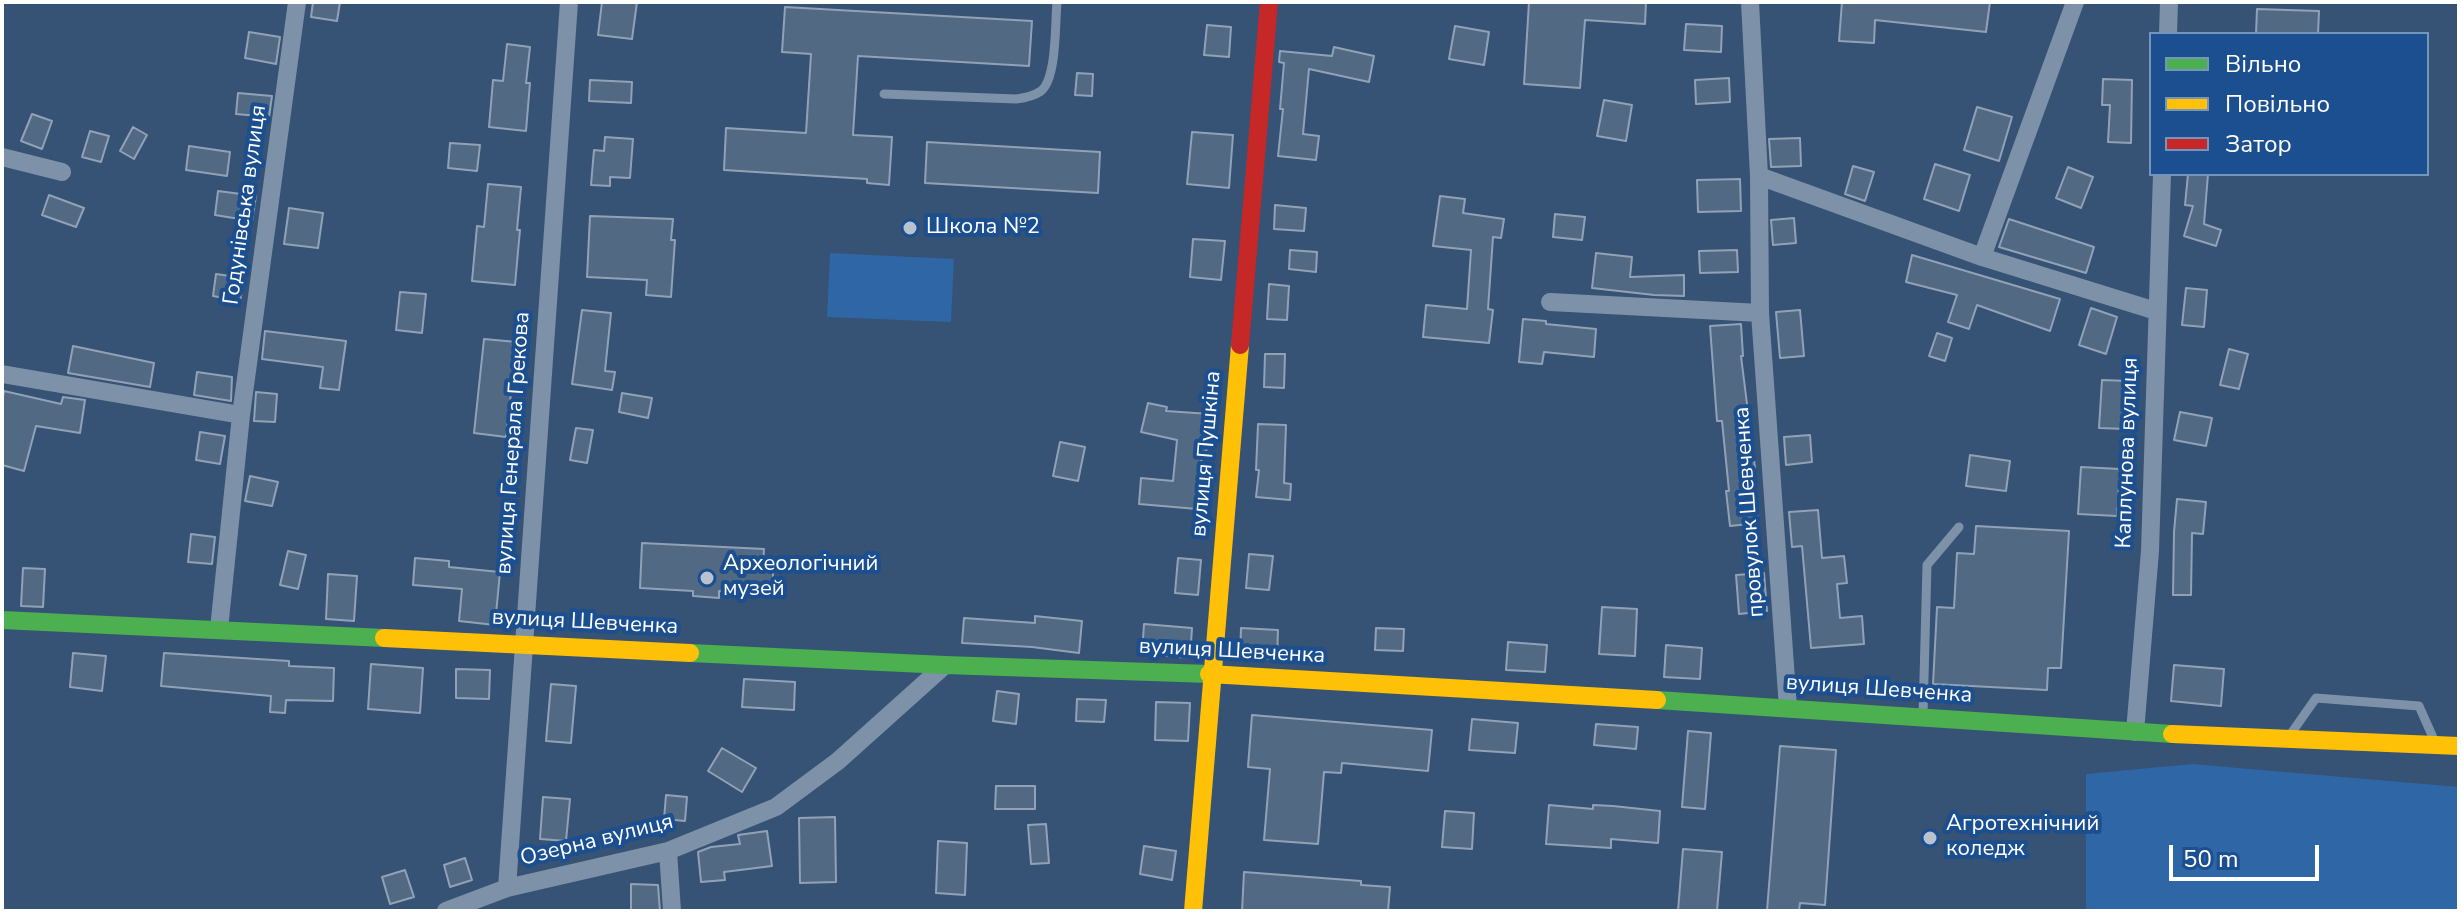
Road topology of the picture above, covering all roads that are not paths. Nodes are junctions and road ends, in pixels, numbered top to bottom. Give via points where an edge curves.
1 (297, 2) edge
2 (569, 2) edge
3 (1057, 2) edge
4 (1269, 2) edge
5 (1750, 2) edge
6 (2075, 2) edge
7 (2169, 2) edge
8 (2168, 32) edge
9 (884, 94) dead end
10 (2, 157) edge
11 (62, 172) dead end
12 (1759, 176) junction
13 (2162, 176) edge
14 (1982, 257) junction
15 (1550, 302) dead end
16 (2156, 311) junction
17 (1760, 313) junction
18 (2, 374) edge
19 (241, 415) junction
20 (1959, 527) dead end
21 (2, 620) edge
22 (219, 629) junction
23 (524, 644) junction
24 (945, 665) junction
25 (1212, 674) junction
26 (1788, 708) junction
27 (1923, 716) junction
28 (2135, 732) junction
29 (2287, 738) junction
30 (2437, 745) junction
31 (2459, 746) edge
32 (668, 851) junction
33 (507, 888) junction
34 (446, 911) edge
35 (672, 911) edge
36 (1193, 911) edge

1 - 19 street, Годунівська вулиця
2 - 23 street, вулиця Генерала Грекова
3 - 9 lane via 1051,73 1043,90 1016,99
4 - 25 street, вулиця Пушкіна
5 - 12 street, провулок Шевченка
6 - 14 street
7 - 8 street
10 - 11 street
12 - 14 street
12 - 17 street, провулок Шевченка
13 - 16 street, Каплунова вулиця
14 - 16 street
15 - 17 street
16 - 28 street, Каплунова вулиця via 2150,551
17 - 26 street, провулок Шевченка
18 - 19 street
19 - 22 street, Годунівська вулиця
20 - 27 lane via 1927,565
21 - 22 street, вулиця Шевченка
22 - 23 street, вулиця Шевченка
23 - 24 street, вулиця Шевченка
23 - 33 street, вулиця Генерала Грекова
24 - 25 street, вулиця Шевченка
24 - 32 street, Озерна вулиця via 838,761 776,807
25 - 26 street, вулиця Шевченка
25 - 36 street, вулиця Пушкіна
26 - 27 street, вулиця Шевченка
27 - 28 street, вулиця Шевченка
28 - 29 street, вулиця Шевченка
29 - 30 street, вулиця Шевченка
29 - 30 lane via 2316,698 2419,706
30 - 31 street, вулиця Шевченка
32 - 33 street, Озерна вулиця
32 - 35 street
33 - 34 street, Озерна вулиця

